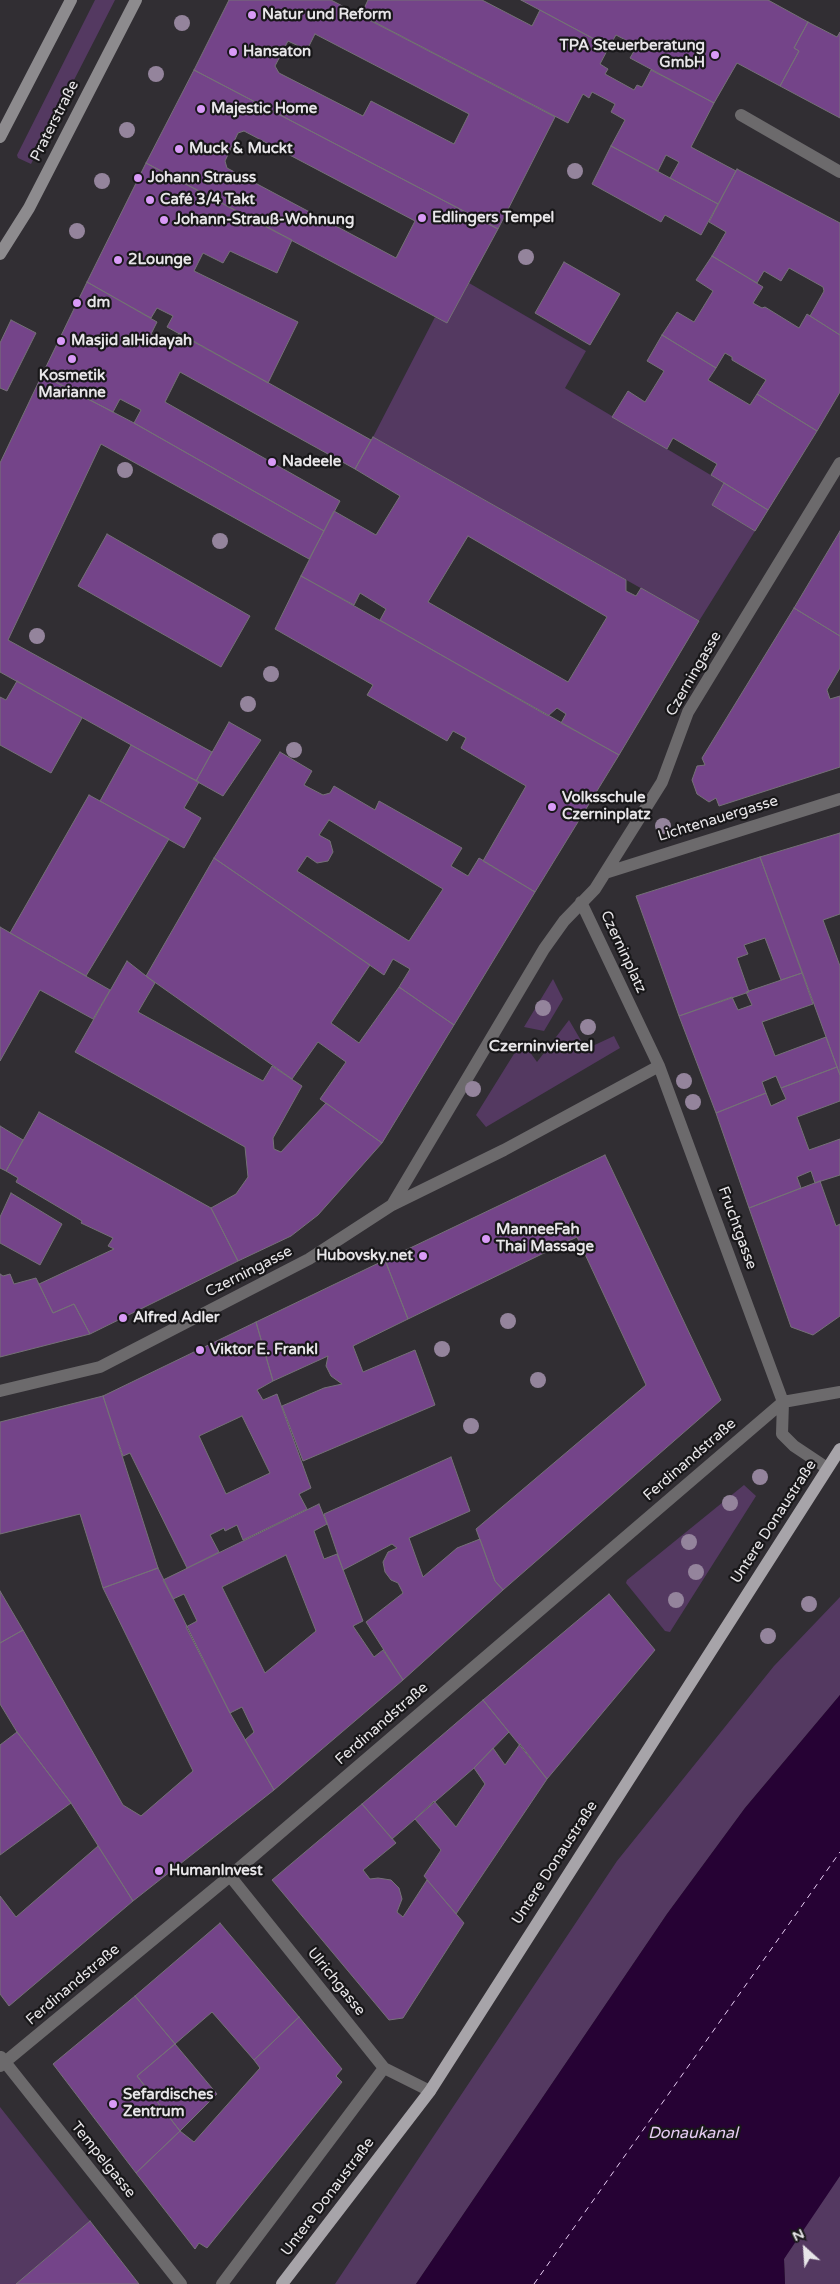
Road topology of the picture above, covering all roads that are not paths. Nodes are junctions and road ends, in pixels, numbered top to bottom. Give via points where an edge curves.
1 (71, 0) edge
2 (136, 0) edge
3 (741, 115) dead end
4 (0, 138) edge
5 (840, 172) edge
6 (0, 254) edge
7 (840, 463) edge
8 (840, 799) edge
9 (605, 873) junction
10 (581, 902) junction
11 (659, 1066) junction
12 (392, 1206) junction
13 (0, 1391) edge
14 (840, 1392) edge
15 (783, 1402) junction
16 (840, 1449) edge
17 (828, 1468) junction
18 (230, 1876) junction
19 (2, 2061) edge
20 (384, 2068) junction
21 (430, 2091) junction
22 (181, 2284) edge
23 (222, 2284) edge
24 (282, 2284) edge

1 - 4 main road
2 - 6 main road, Praterstraße via 29,208
3 - 5 street
7 - 9 street, Czerningasse via 688,712 662,782
8 - 9 street, Lichtenauergasse
9 - 10 street, Czerningasse
10 - 11 street, Czerninplatz
10 - 12 street, Czerninplatz via 544,949
11 - 12 street
11 - 15 street, Fruchtgasse
12 - 13 street, Czerningasse via 309,1259 100,1367
14 - 15 street
15 - 17 street, Fruchtgasse via 782,1434 794,1446
15 - 18 street, Ferdinandstraße
16 - 17 main road, Untere Donaustraße
17 - 21 main road, Untere Donaustraße
18 - 19 street, Ferdinandstraße
18 - 20 street, Ulrichgasse
19 - 22 street, Tempelgasse
20 - 21 street, Ulrichgasse
20 - 23 street
21 - 24 main road, Untere Donaustraße

